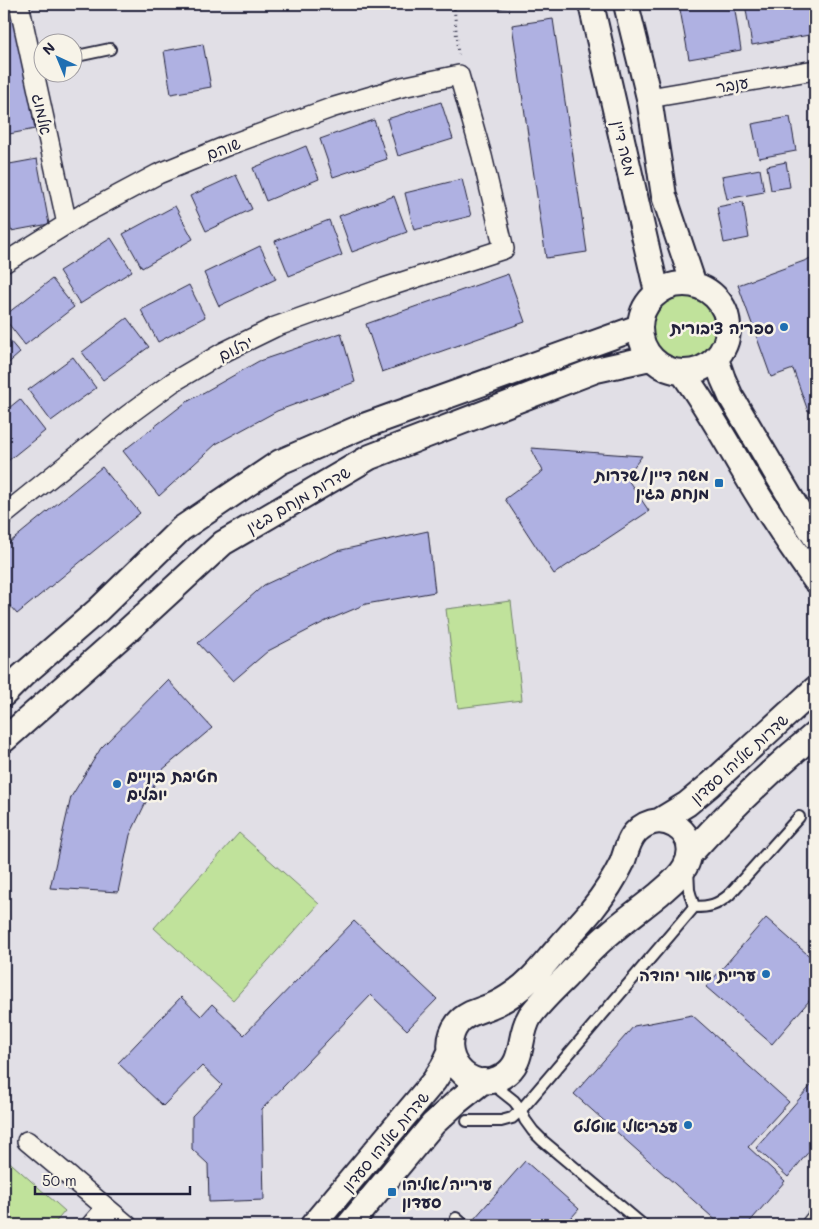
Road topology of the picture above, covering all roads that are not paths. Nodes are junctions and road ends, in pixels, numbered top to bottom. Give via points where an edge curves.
1 (19, 4) edge
2 (591, 4) edge
3 (626, 4) edge
4 (32, 46) edge
5 (110, 49) dead end
6 (82, 55) edge
7 (815, 70) edge
8 (41, 82) edge
9 (649, 98) junction
10 (67, 224) junction
11 (504, 249) joint
12 (4, 263) edge
13 (694, 285) junction
14 (657, 292) junction
15 (639, 327) junction
16 (650, 358) junction
17 (716, 359) junction
18 (682, 372) junction
19 (4, 515) edge
20 (815, 537) edge
21 (815, 580) edge
22 (813, 688) edge
23 (4, 694) edge
24 (815, 734) edge
25 (4, 740) edge
26 (799, 817) dead end
27 (659, 821) junction
28 (689, 858) junction
29 (694, 907) junction
30 (450, 1052) junction
31 (485, 1081) junction
32 (521, 1110) junction
33 (467, 1121) dead end
34 (27, 1141) dead end
35 (106, 1208) junction
36 (456, 1218) dead end
37 (815, 1220) edge
38 (91, 1225) edge
39 (127, 1225) edge
40 (313, 1225) edge
41 (350, 1225) edge
42 (464, 1225) edge
43 (642, 1225) edge
44 (811, 1225) edge

1 - 4 street, אלמוג
2 - 14 street, משה דיין
3 - 9 street, משה דיין
5 - 6 lane
7 - 9 street, ענבר
8 - 10 street, אלמוג
9 - 13 street, משה דיין via 664,196
10 - 11 street, שוהם via 158,174 228,145 331,108 402,87 459,76
10 - 12 street, שוהם
11 - 19 street, יהלום via 275,327 224,352 173,382 128,415
13 - 14 street via 671,285
13 - 17 street via 712,293 722,304 727,318 725,346
14 - 15 street via 647,302
15 - 16 street via 642,345
15 - 23 street via 361,427 280,462 181,528 98,610
16 - 18 street via 661,367
16 - 25 street, שדרות מנחם בגין via 596,370 370,456 231,538
17 - 18 street via 704,368
17 - 20 street via 731,397
18 - 21 street
22 - 27 street, שדרות אליהו סעדון via 711,784
24 - 28 street, שדרות אליהו סעדון via 713,828
26 - 29 lane via 729,895 711,906
27 - 28 street via 681,831 687,839
27 - 30 street, שדרות אליהו סעדון via 636,831 600,899 530,981 504,1000 461,1019 452,1034
28 - 29 lane
28 - 31 street, שדרות אליהו סעדון via 669,886 602,940 539,1006 525,1026 513,1068 499,1078
29 - 32 lane
30 - 31 street via 454,1064 462,1072
30 - 40 street, שדרות אליהו סעדון via 434,1081
31 - 32 lane via 507,1094
31 - 41 street, שדרות אליהו סעדון via 433,1124
32 - 33 lane via 512,1118 501,1121
32 - 43 lane via 525,1120 543,1141
34 - 35 street
35 - 38 street
35 - 39 street
36 - 42 lane
37 - 44 street

